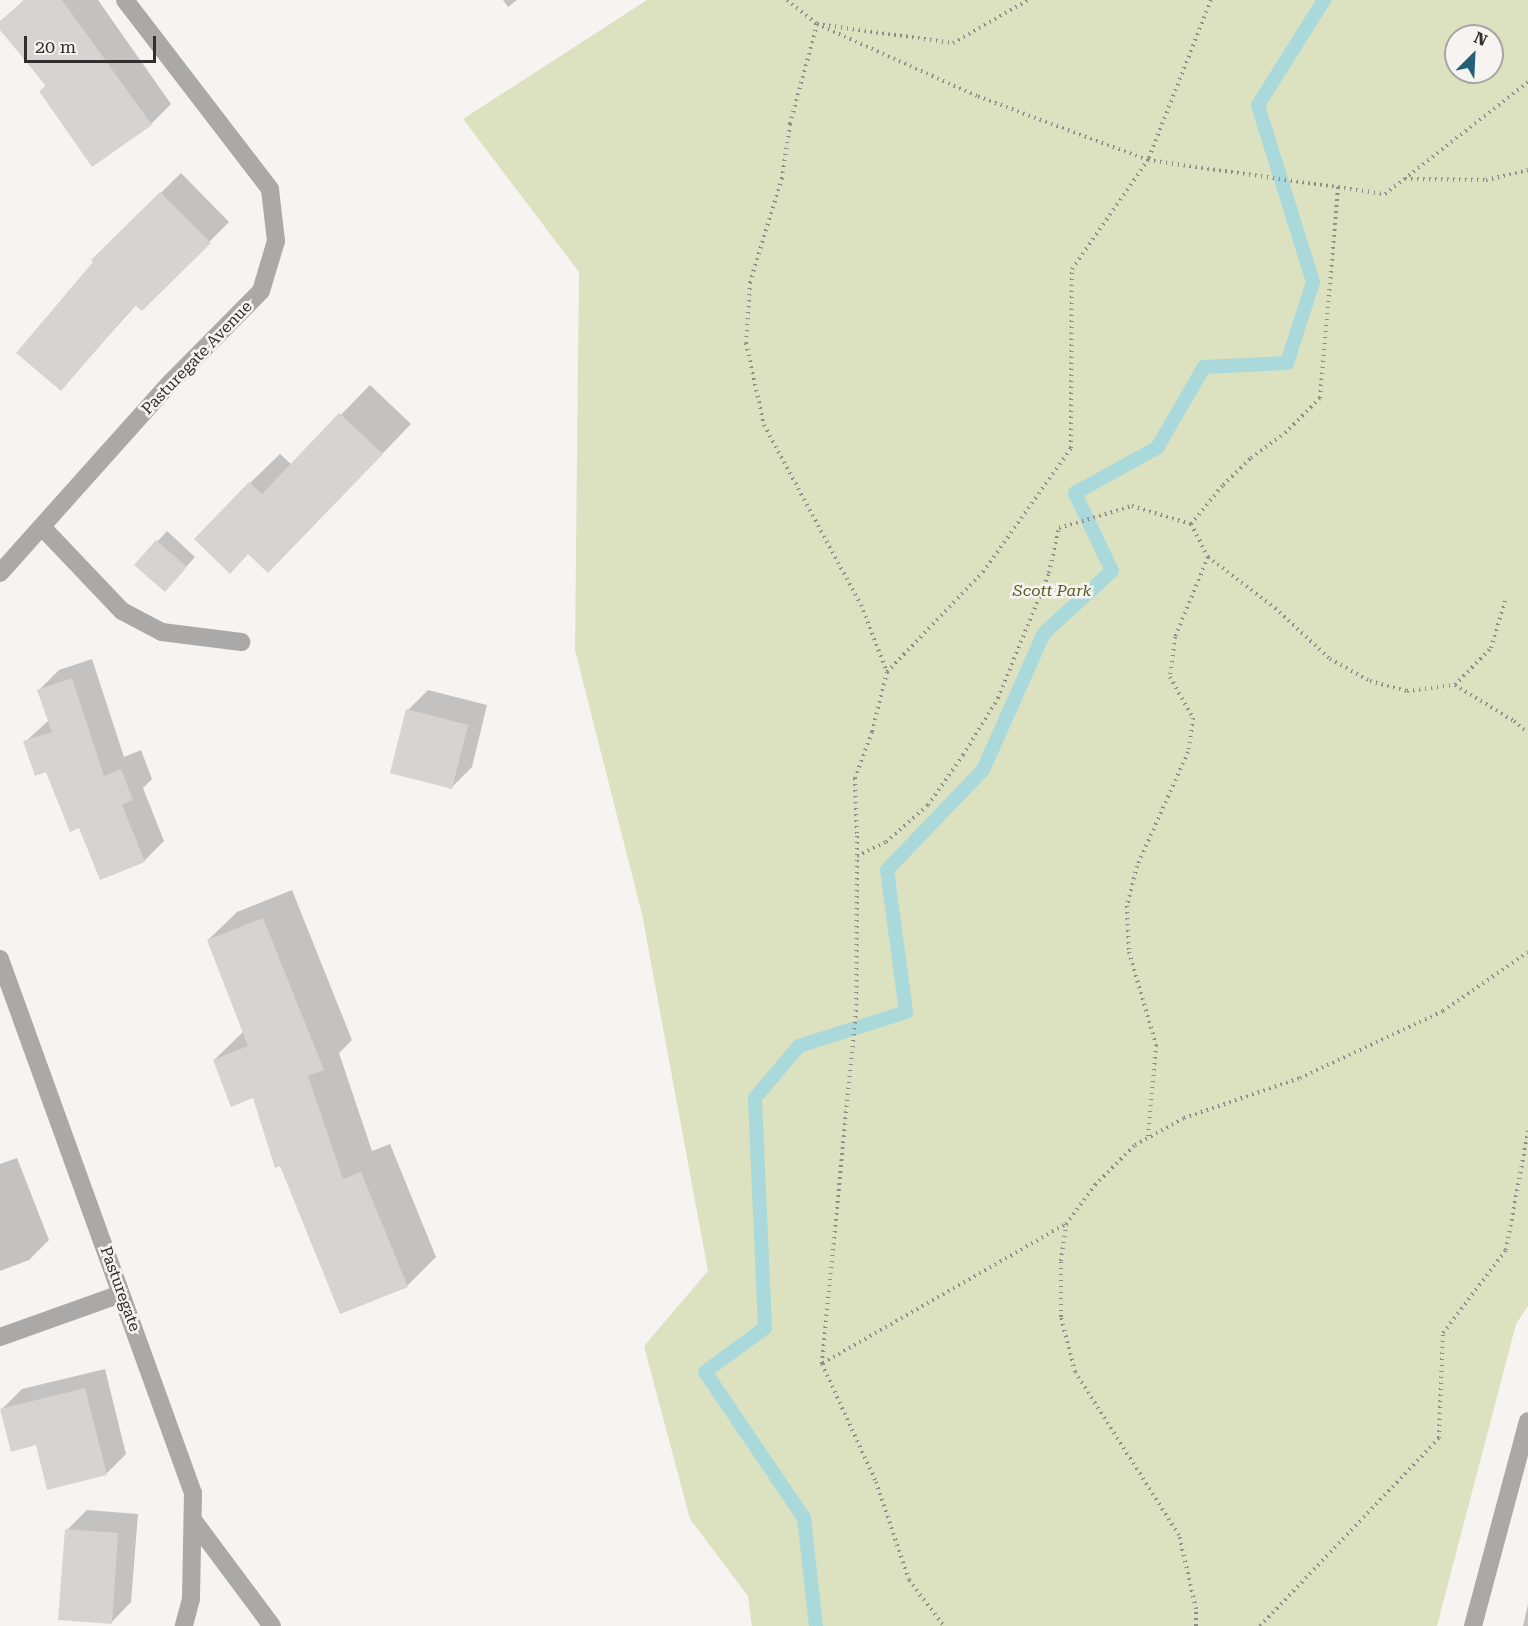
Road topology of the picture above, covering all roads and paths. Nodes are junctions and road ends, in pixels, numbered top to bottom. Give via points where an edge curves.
1 (125, 0) edge
2 (787, 0) edge
3 (1028, 0) edge
4 (1211, 0) edge
5 (817, 24) junction
6 (1528, 82) edge
7 (1148, 160) junction
8 (1528, 170) edge
9 (1404, 179) junction
10 (1338, 188) junction
11 (1191, 524) junction
12 (42, 527) junction
13 (1208, 557) junction
14 (0, 573) edge
15 (1505, 602) dead end
16 (241, 642) dead end
17 (887, 672) junction
18 (1455, 685) junction
19 (1528, 733) edge
20 (857, 856) junction
21 (1528, 952) edge
22 (0, 959) edge
23 (1528, 1131) edge
24 (1148, 1137) junction
25 (1066, 1224) junction
26 (122, 1294) junction
27 (0, 1337) edge
28 (822, 1364) junction
29 (1528, 1421) edge
30 (193, 1520) junction
31 (184, 1626) edge
32 (272, 1626) edge
33 (944, 1626) edge
34 (1196, 1626) edge
35 (1260, 1626) edge
36 (1473, 1626) edge

1 - 12 street, Pasturegate Avenue via 270,189 276,241 261,291 171,382
2 - 5 path
3 - 5 path via 953,43
4 - 7 path
5 - 7 path via 977,96
5 - 17 path via 790,124 782,178 750,282 746,343 764,425 861,605
6 - 9 path
7 - 10 path
7 - 17 path via 1072,269 1071,448 983,572
8 - 9 path via 1486,180
9 - 10 path via 1385,194
10 - 11 path via 1320,398 1223,485
11 - 13 path
11 - 20 path via 1132,506 1059,528 1049,573 998,698 969,746 928,804 886,842
12 - 14 street, Pasturegate Avenue
12 - 16 street via 122,610 162,632
13 - 18 path via 1275,608 1330,658 1370,681 1407,691
13 - 24 path via 1175,637 1170,677 1193,718 1188,752 1137,866 1127,906 1129,952 1155,1046
15 - 18 path via 1491,648
17 - 20 path via 855,778
18 - 19 path
20 - 28 path via 856,1010
21 - 24 path via 1443,1011 1300,1078 1184,1118
22 - 26 street, Pasturegate
23 - 35 path via 1506,1250 1443,1333 1439,1438
24 - 25 path via 1095,1185
25 - 28 path
25 - 34 path via 1061,1261 1061,1317 1075,1372 1179,1535 1196,1609
26 - 27 street
26 - 30 street, Pasturegate via 193,1493
28 - 33 path via 876,1482 909,1580
29 - 36 street
30 - 31 street, Pasturegate via 191,1599
30 - 32 street

